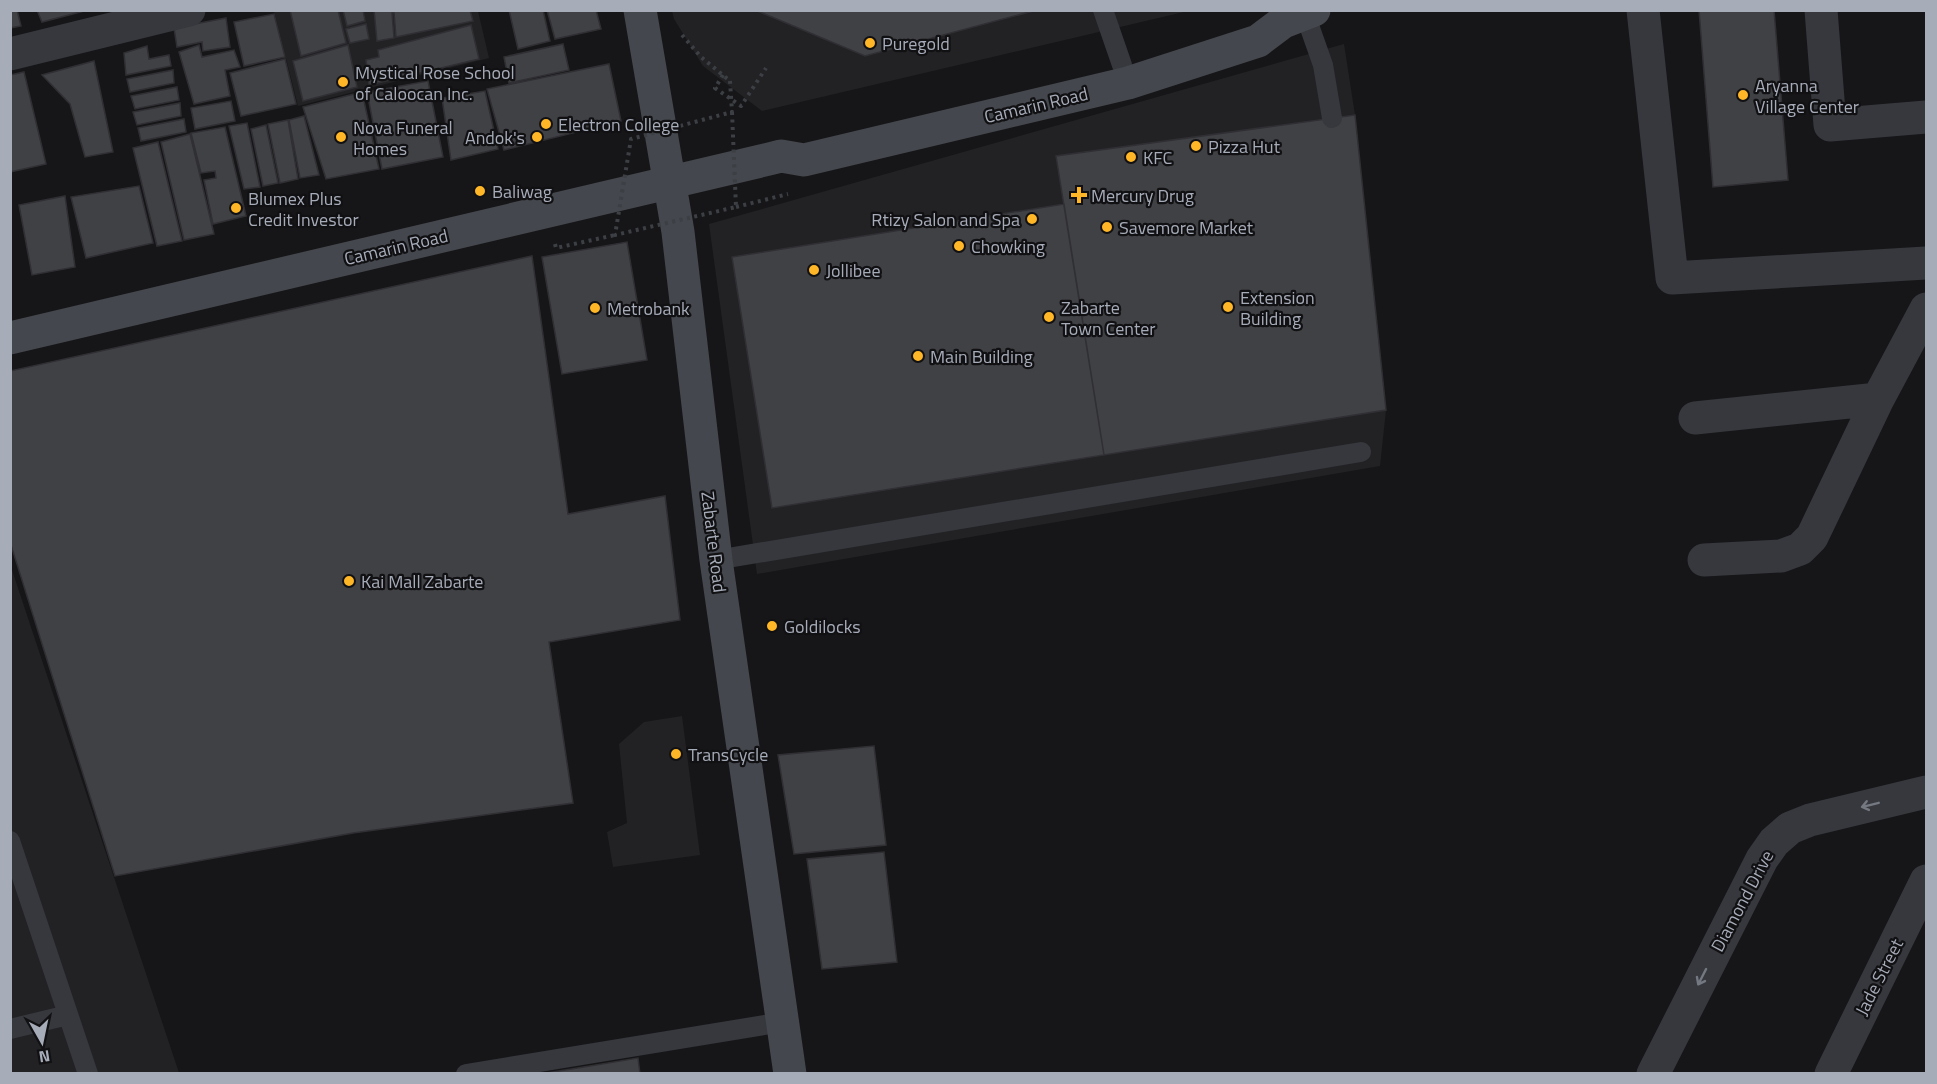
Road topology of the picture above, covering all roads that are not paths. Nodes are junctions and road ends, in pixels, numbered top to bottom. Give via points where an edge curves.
1 (640, 10) edge
2 (1103, 10) edge
3 (1643, 10) edge
4 (1821, 10) edge
5 (186, 11) edge
6 (1301, 14) edge
7 (10, 54) edge
8 (1122, 65) junction
9 (1926, 117) edge
10 (1332, 118) dead end
11 (781, 156) junction
12 (669, 181) junction
13 (1926, 263) edge
14 (1926, 309) edge
15 (10, 338) edge
16 (1878, 399) junction
17 (1695, 418) dead end
18 (1361, 452) dead end
19 (716, 560) junction
20 (1704, 561) dead end
21 (1926, 792) edge
22 (10, 842) edge
23 (1926, 882) edge
24 (68, 1015) junction
25 (783, 1022) junction
26 (10, 1029) edge
27 (88, 1074) edge
28 (466, 1074) edge
29 (790, 1074) edge
30 (1653, 1074) edge
31 (1831, 1074) edge

1 - 12 main road, Zabarte Road
2 - 8 lane
3 - 13 street via 1672,278
4 - 9 street via 1830,125
5 - 7 street
6 - 8 main road, Camarin Road via 1250,23
6 - 10 lane via 1323,65
6 - 11 main road, Camarin Road via 1258,41 1128,83 804,160
8 - 11 main road, Camarin Road via 799,143
11 - 12 main road, Camarin Road
12 - 15 main road, Camarin Road
12 - 19 main road, Zabarte Road
14 - 16 street
16 - 17 street
16 - 20 street via 1812,537 1800,549 1781,556
18 - 19 lane
19 - 25 main road, Zabarte Road
21 -> 30 street, Diamond Drive via 1810,820 1790,828 1774,842
22 - 24 lane
23 - 31 street, Jade Street
24 - 26 lane
24 - 27 lane
25 - 28 lane
25 - 29 main road, Zabarte Road

